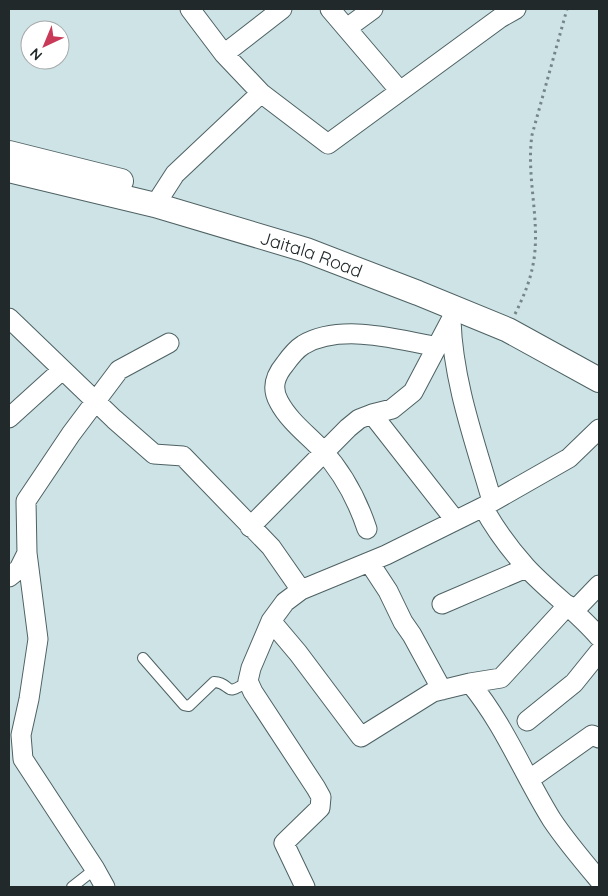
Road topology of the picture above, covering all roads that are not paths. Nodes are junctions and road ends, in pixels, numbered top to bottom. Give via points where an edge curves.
1 (190, 9) edge
2 (282, 9) edge
3 (330, 9) edge
4 (373, 9) edge
5 (516, 9) edge
6 (347, 28) junction
7 (224, 54) junction
8 (400, 91) junction
9 (261, 93) junction
10 (9, 153) edge
11 (9, 170) edge
12 (160, 198) junction
13 (452, 314) junction
14 (11, 324) edge
15 (170, 343) dead end
16 (437, 347) junction
17 (599, 362) edge
18 (62, 370) junction
19 (599, 380) edge
20 (95, 401) junction
21 (372, 414) junction
22 (9, 418) edge
23 (599, 429) edge
24 (324, 452) junction
25 (488, 504) junction
26 (455, 520) junction
27 (250, 527) junction
28 (367, 529) dead end
29 (369, 562) junction
30 (18, 566) edge
31 (526, 568) junction
32 (599, 585) edge
33 (301, 590) junction
34 (442, 604) dead end
35 (571, 608) junction
36 (271, 621) junction
37 (599, 637) edge
38 (599, 652) edge
39 (144, 658) dead end
40 (248, 681) junction
41 (470, 683) junction
42 (442, 690) junction
43 (528, 721) dead end
44 (599, 738) edge
45 (530, 779) junction
46 (96, 869) junction
47 (599, 880) edge
48 (72, 887) edge
49 (105, 887) edge
50 (305, 887) edge

1 - 7 street
2 - 7 street
3 - 6 street
4 - 6 street
5 - 8 street
6 - 8 street
7 - 9 street
8 - 9 street via 328,144
9 - 12 street via 188,161
10 - 12 street, Jaitala Road via 77,169
11 - 12 street, Jaitala Road
12 - 13 street, Jaitala Road via 306,250
12 - 17 street, Jaitala Road via 355,252 428,279 514,317
13 - 16 street
13 - 19 street, Jaitala Road via 508,330
13 - 25 street via 455,360
14 - 18 street
15 - 20 street via 120,370
16 - 21 street via 413,392 392,409
16 - 24 street via 375,334 346,335 320,338 295,352 279,370 274,382 275,392 288,415
18 - 20 street
18 - 22 street
20 - 27 street via 154,454 182,456
20 - 30 street via 26,501
21 - 24 street via 359,419
21 - 26 street
23 - 25 street via 569,458
24 - 27 street
24 - 28 street via 346,481
25 - 26 street
25 - 31 street via 496,531
26 - 29 street
27 - 33 street via 272,547
29 - 33 street
29 - 42 street
30 - 46 street via 38,639 21,735 23,759
31 - 34 street
31 - 35 street
32 - 35 street
33 - 36 street via 285,602
35 - 37 street
35 - 41 street via 501,678
36 - 40 street
36 - 42 street via 361,737 419,700
38 - 43 street via 574,683
39 - 40 lane via 184,705 189,706 214,682 236,690
40 - 50 street via 320,797 320,808 284,843
41 - 42 street
41 - 45 street via 503,730
44 - 45 street via 592,735
45 - 47 street via 553,820
46 - 48 lane
46 - 49 street

